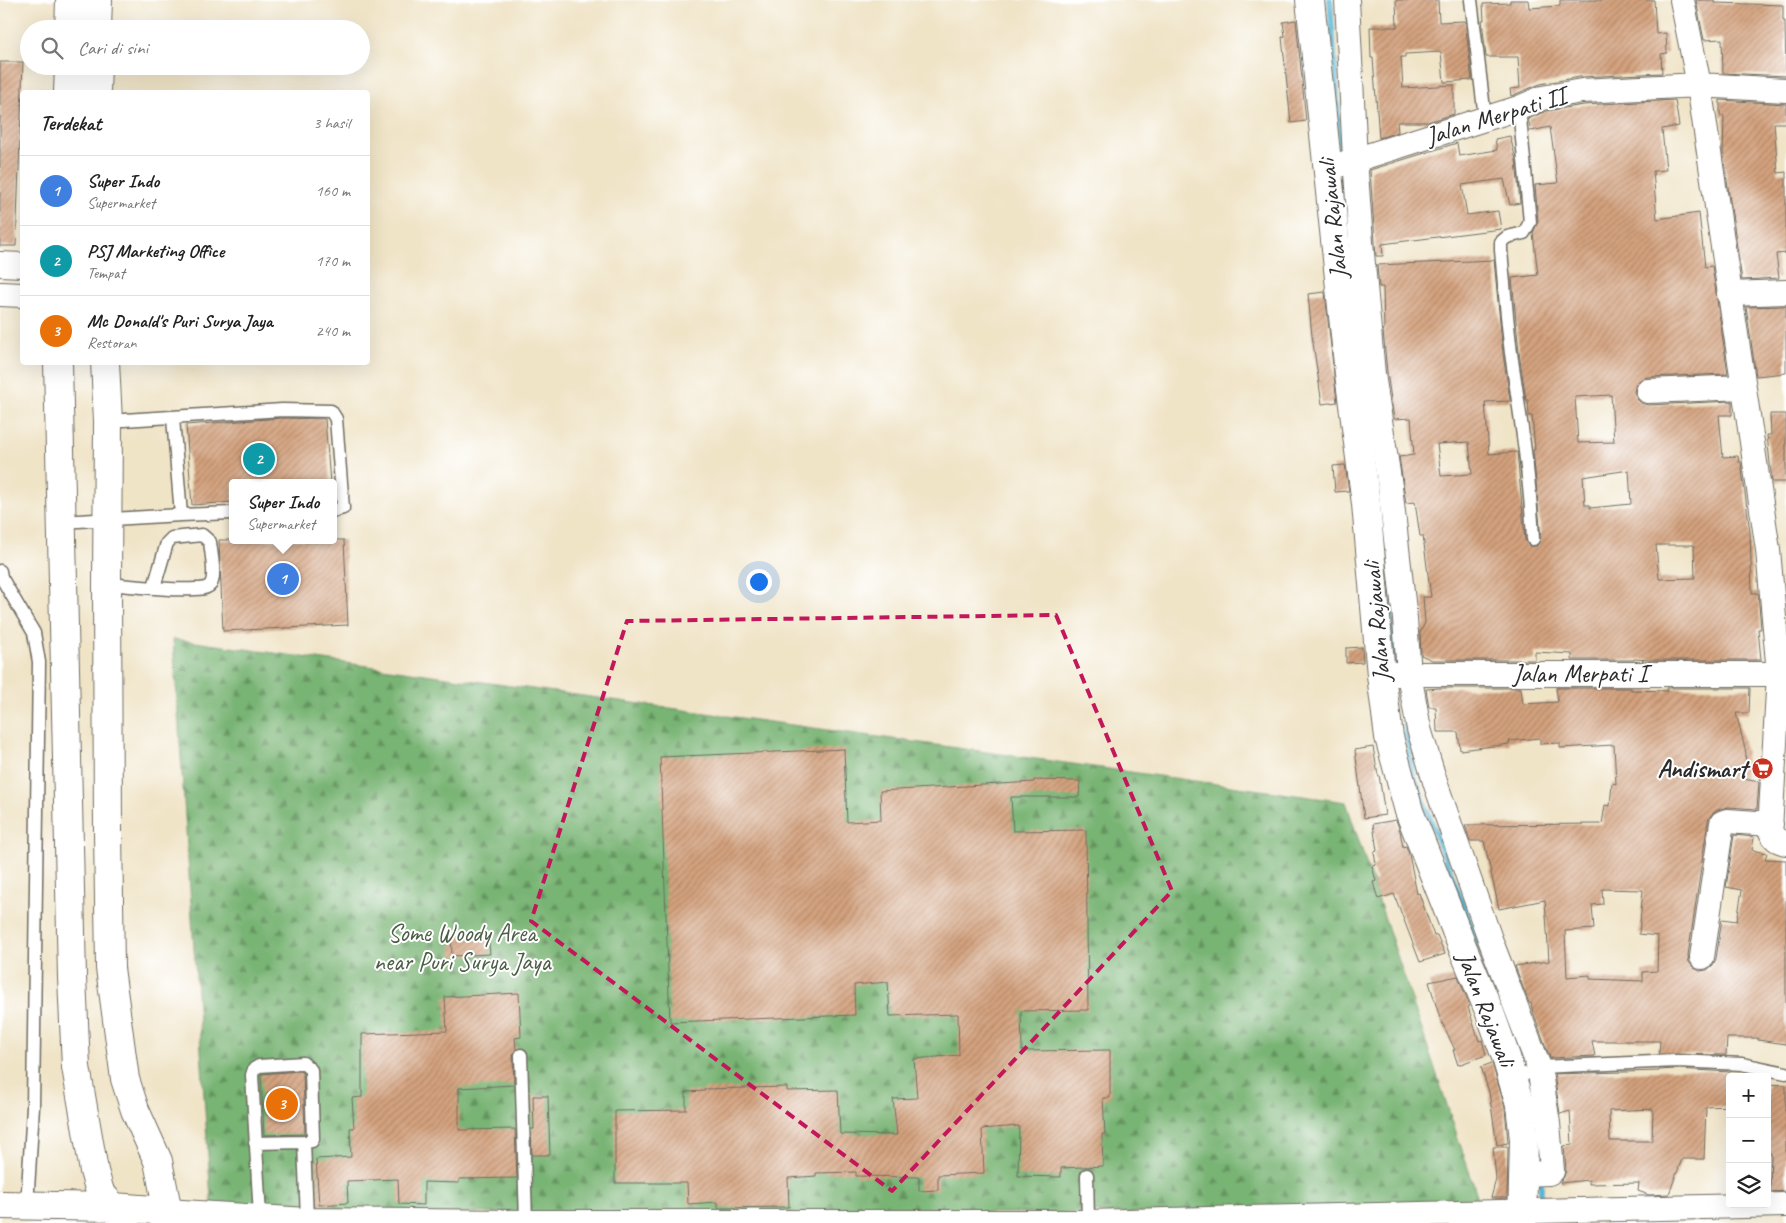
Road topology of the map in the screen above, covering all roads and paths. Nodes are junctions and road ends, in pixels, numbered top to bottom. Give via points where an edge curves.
1 (70, 0) edge
2 (98, 0) edge
3 (1310, 0) edge
4 (1347, 0) edge
5 (1471, 0) edge
6 (1682, 0) edge
7 (69, 20) edge
8 (97, 20) edge
9 (69, 75) edge
10 (97, 75) edge
11 (1699, 85) junction
12 (68, 90) edge
13 (96, 90) edge
14 (1786, 90) edge
15 (1519, 108) junction
16 (1485, 118) junction
17 (1342, 163) junction
18 (0, 264) edge
19 (20, 265) edge
20 (1786, 292) edge
21 (0, 294) edge
22 (1729, 294) junction
23 (20, 295) edge
24 (58, 365) edge
25 (105, 365) edge
26 (1744, 387) junction
27 (1648, 391) dead end
28 (173, 418) junction
29 (108, 421) junction
30 (337, 510) edge
31 (181, 514) junction
32 (229, 514) edge
33 (107, 518) junction
34 (61, 522) junction
35 (1533, 539) dead end
36 (0, 571) edge
37 (107, 584) junction
38 (154, 587) junction
39 (1395, 674) junction
40 (1779, 674) junction
41 (1771, 824) junction
42 (1786, 843) edge
43 (1702, 957) dead end
44 (521, 1055) dead end
45 (1786, 1073) edge
46 (1525, 1075) junction
47 (304, 1142) junction
48 (255, 1143) junction
49 (1087, 1175) dead end
50 (1786, 1205) edge
51 (0, 1206) edge
52 (27, 1206) junction
53 (1531, 1214) edge
54 (120, 1215) edge
55 (169, 1217) edge
56 (260, 1217) junction
57 (307, 1220) junction
58 (526, 1222) edge
59 (1088, 1222) edge

1 - 7 street
2 - 8 street
3 - 17 street, Jalan Rajawali
4 - 17 street
5 - 16 lane
6 - 11 street
9 - 12 street
10 - 13 street
11 - 14 street, Jalan Merpati II
11 - 15 street, Jalan Merpati II via 1582,91 1542,98
11 - 22 street
15 - 16 street, Jalan Merpati II
15 - 35 lane via 1530,222 1524,232 1501,242 1500,250 1522,417
16 - 17 street, Jalan Merpati II
17 - 39 street, Jalan Rajawali via 1349,374 1366,504
18 - 19 street
20 - 22 street
21 - 23 street
22 - 26 street
24 - 34 street
25 - 29 street
26 - 27 street
26 - 40 street via 1768,550
28 - 29 lane
28 - 30 lane via 282,410 330,411 336,419 343,508
28 - 31 lane
29 - 33 street
31 - 32 lane
31 - 33 lane
33 - 34 lane
33 - 37 street
34 - 54 street via 76,1067 100,1192
36 - 52 lane via 34,633 39,662 33,1107
37 - 38 lane
37 - 55 street via 110,968 125,1078 135,1110 158,1161
38 - 38 lane via 207,588 212,583 213,569 210,542 202,535 172,538 167,542
39 - 40 street, Jalan Merpati I
39 - 46 street, Jalan Rajawali via 1389,737 1409,811 1490,1013
40 - 41 street
41 - 42 street via 1772,836
41 - 43 street via 1722,823
44 - 58 lane
45 - 46 lane via 1742,1064 1677,1061
46 - 53 street, Jalan Rajawali via 1520,1105 1524,1139 1534,1174
47 - 48 lane
47 - 48 lane via 313,1138 311,1070 303,1063 254,1069
47 - 57 lane
48 - 56 lane
49 - 59 lane
50 - 53 street
51 - 52 street
52 - 54 street
53 - 59 street
54 - 55 street
55 - 56 street
56 - 57 street
57 - 58 street
58 - 59 street

